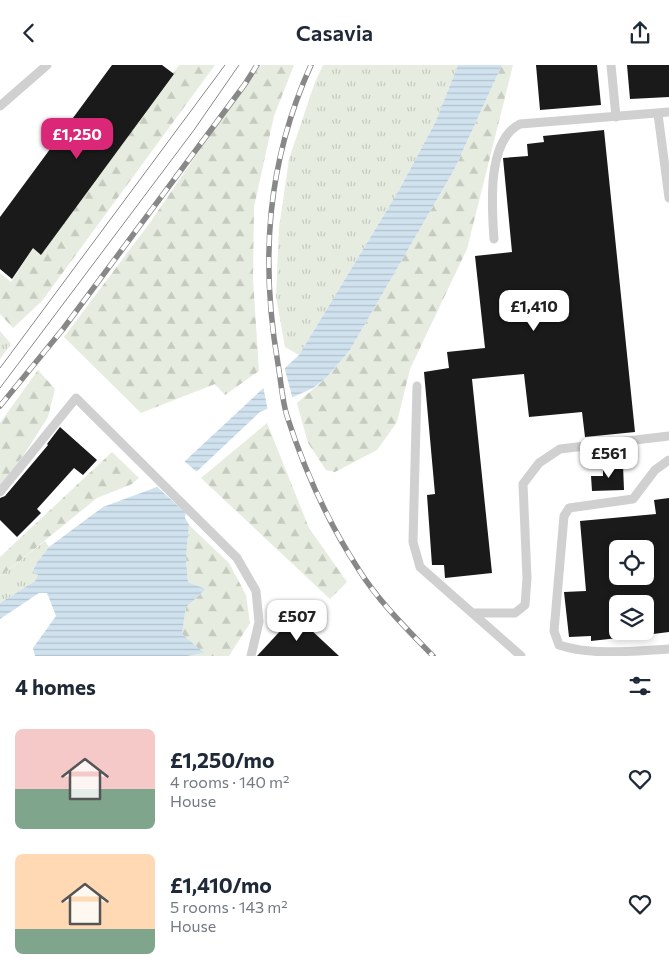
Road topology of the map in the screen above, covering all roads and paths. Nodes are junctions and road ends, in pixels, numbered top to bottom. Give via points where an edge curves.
1 (47, 65) edge
2 (611, 65) edge
3 (0, 106) edge
4 (669, 112) edge
5 (658, 113) junction
6 (616, 117) junction
7 (669, 198) edge
8 (494, 239) dead end
9 (417, 386) dead end
10 (669, 436) edge
11 (669, 460) edge
12 (0, 492) edge
13 (475, 613) junction
14 (669, 649) edge
15 (251, 656) edge
16 (521, 656) edge

1 - 3 lane
2 - 6 lane
4 - 5 lane
5 - 6 lane
5 - 7 lane
6 - 8 lane via 512,128 500,150 491,193
9 - 13 lane via 413,542 420,567
10 - 13 lane via 560,449 539,463 523,485 525,605 515,613
11 - 14 lane via 655,470 633,499 570,508 564,516 554,631 559,645 572,651 598,654
12 - 15 lane via 76,398 237,558 256,591 259,622
13 - 16 lane

